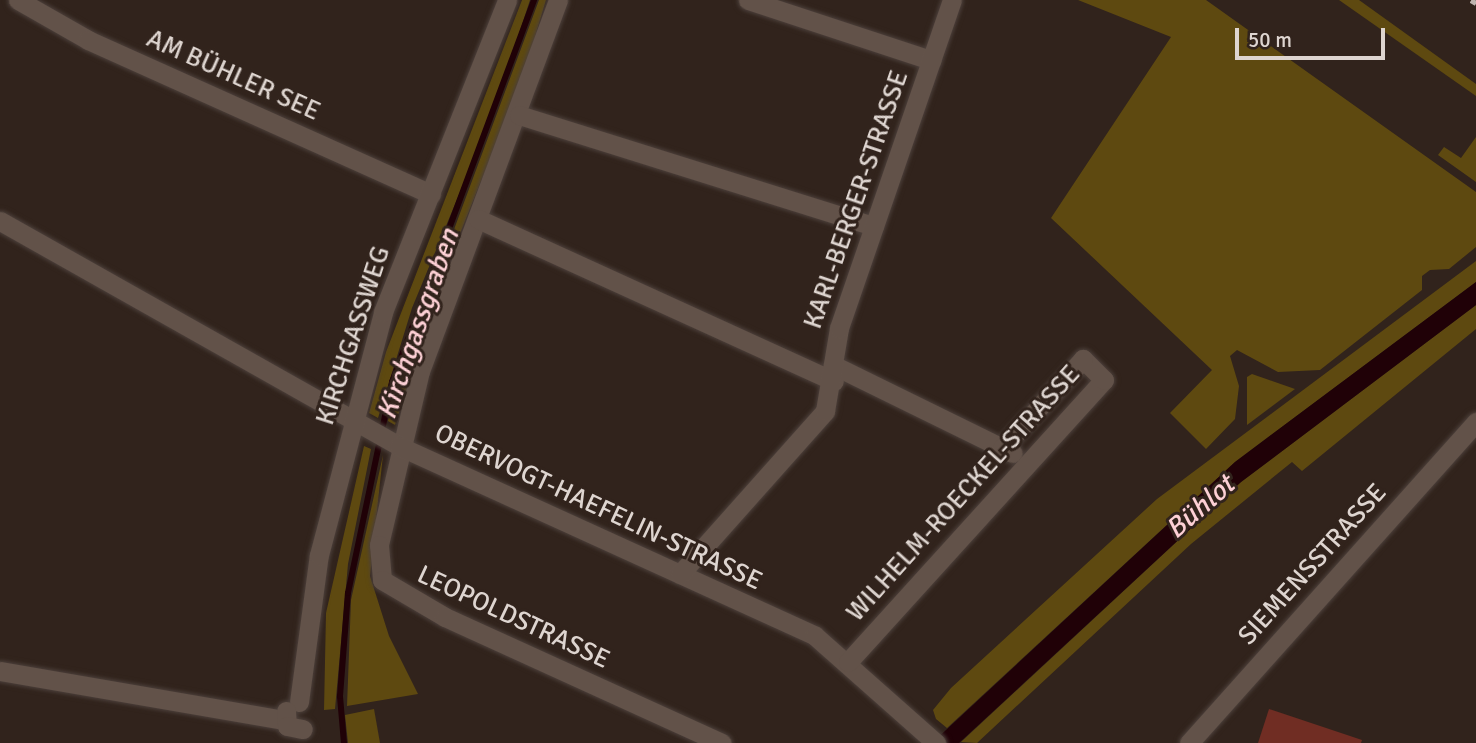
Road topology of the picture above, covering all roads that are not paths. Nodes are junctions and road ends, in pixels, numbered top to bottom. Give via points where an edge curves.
1 (18, 0) edge
2 (507, 0) edge
3 (558, 0) edge
4 (748, 0) edge
5 (952, 0) edge
6 (931, 60) junction
7 (519, 115) junction
8 (431, 194) junction
9 (478, 219) junction
10 (0, 221) edge
11 (874, 226) junction
12 (834, 373) junction
13 (1476, 422) edge
14 (358, 423) junction
15 (394, 443) junction
16 (1002, 448) junction
17 (1030, 461) junction
18 (680, 574) junction
19 (848, 662) junction
20 (0, 671) edge
21 (299, 702) junction
22 (284, 720) junction
23 (304, 736) edge
24 (931, 739) edge
25 (722, 743) edge
26 (1189, 743) edge

1 - 8 street, AM BÜHLER SEE via 88,40
2 - 8 street, KIRCHGASSWEG
3 - 7 street, LEOPOLDSTRASSE
4 - 6 street
5 - 6 street, KARL-BERGER-STRASSE
6 - 11 street, KARL-BERGER-STRASSE
7 - 9 street, LEOPOLDSTRASSE
7 - 11 street
8 - 14 street, KIRCHGASSWEG via 383,312
9 - 12 street
9 - 15 street, LEOPOLDSTRASSE
10 - 14 street, OBERVOGT-HAEFELIN-STRASSE
11 - 12 street, KARL-BERGER-STRASSE via 839,328
12 - 16 street
12 - 18 street, KARL-BERGER-STRASSE via 814,430
13 - 26 street, SIEMENSSTRASSE
14 - 15 street, OBERVOGT-HAEFELIN-STRASSE
14 - 21 street, KIRCHGASSWEG via 310,597
15 - 18 street, OBERVOGT-HAEFELIN-STRASSE
15 - 25 street, LEOPOLDSTRASSE via 379,545 382,580 391,590
16 - 17 street
16 - 17 street, WILHELM-ROECKEL-STRASSE via 1083,359 1104,380
17 - 19 street, WILHELM-ROECKEL-STRASSE
18 - 19 street, OBERVOGT-HAEFELIN-STRASSE via 815,636
19 - 24 street, OBERVOGT-HAEFELIN-STRASSE
20 - 22 street, KIRCHGASSWEG
21 - 22 street via 289,705
21 - 23 street, KIRCHGASSWEG via 308,709
22 - 23 street, KIRCHGASSWEG

